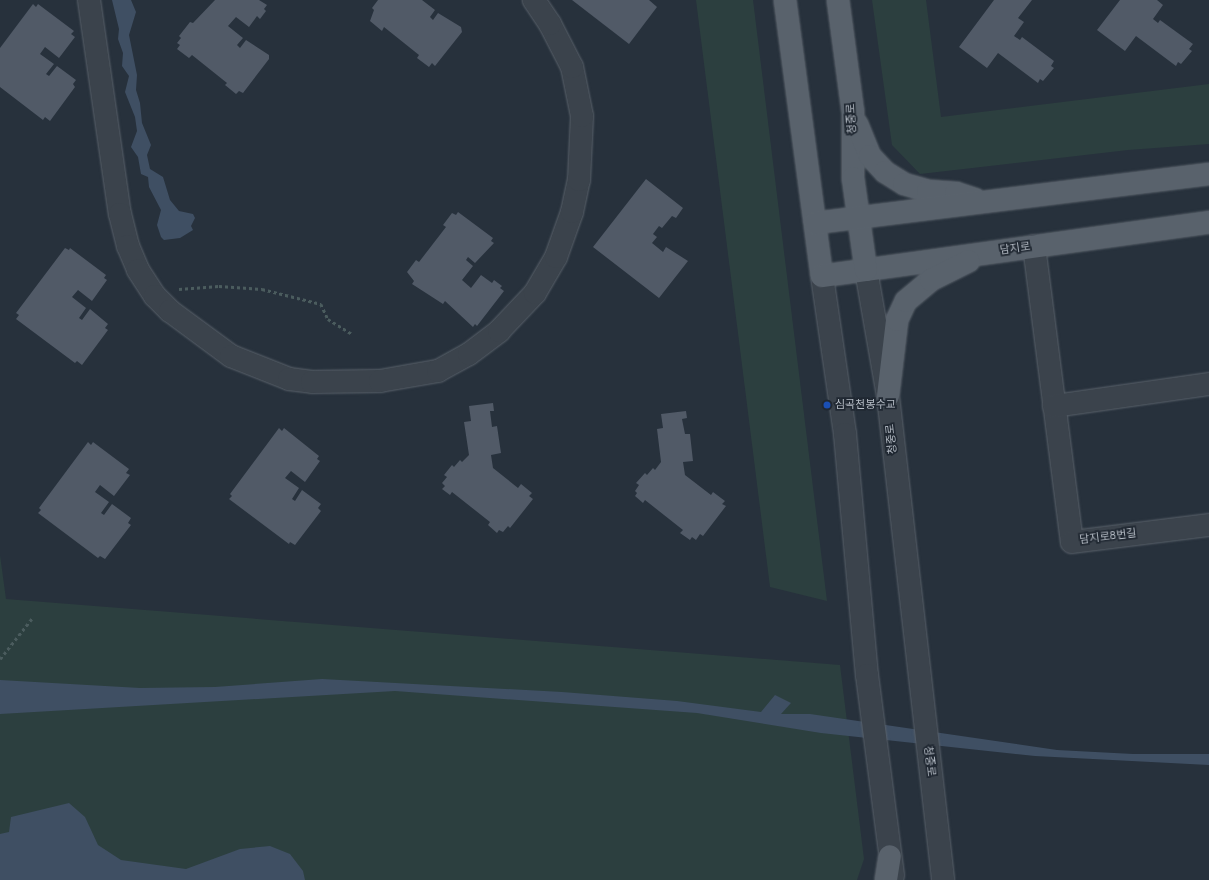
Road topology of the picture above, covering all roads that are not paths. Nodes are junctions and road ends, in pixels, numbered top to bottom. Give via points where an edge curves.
1 (89, 0) edge
2 (534, 0) edge
3 (785, 0) edge
4 (838, 0) edge
5 (853, 112) junction
6 (1209, 174) edge
7 (987, 203) junction
8 (858, 217) junction
9 (1209, 222) edge
10 (815, 223) junction
11 (1034, 246) junction
12 (988, 253) junction
13 (866, 270) junction
14 (822, 276) junction
15 (1209, 384) edge
16 (888, 396) junction
17 (1054, 406) junction
18 (1209, 525) edge
19 (890, 856) junction
20 (886, 880) edge
21 (894, 880) edge
22 (943, 880) edge

1 - 2 street via 120,214 128,246 138,270 155,296 188,327 231,356 290,379 312,382 380,381 438,371 469,354 499,331 534,293 556,257 570,218 579,180 582,116 577,83 560,42
3 - 10 main road
4 - 5 main road, 청중로
5 - 7 main road via 870,156 885,172 904,184 928,191 956,193
5 - 8 main road, 청중로 via 853,178
6 - 7 main road
7 - 8 main road
8 - 10 main road
8 - 13 main road, 청중로
9 - 11 main road, 담지로
10 - 14 main road
11 - 12 main road, 담지로
11 - 17 street, 담지로8번길
12 - 13 main road, 담지로
12 - 16 main road via 931,280 906,301 897,320
13 - 14 main road, 담지로
13 - 16 street, 청중로
14 - 19 street via 845,434 867,675
15 - 17 street
16 - 22 street, 청중로
17 - 18 street, 담지로8번길 via 1072,542
19 - 20 main road
19 - 21 street

